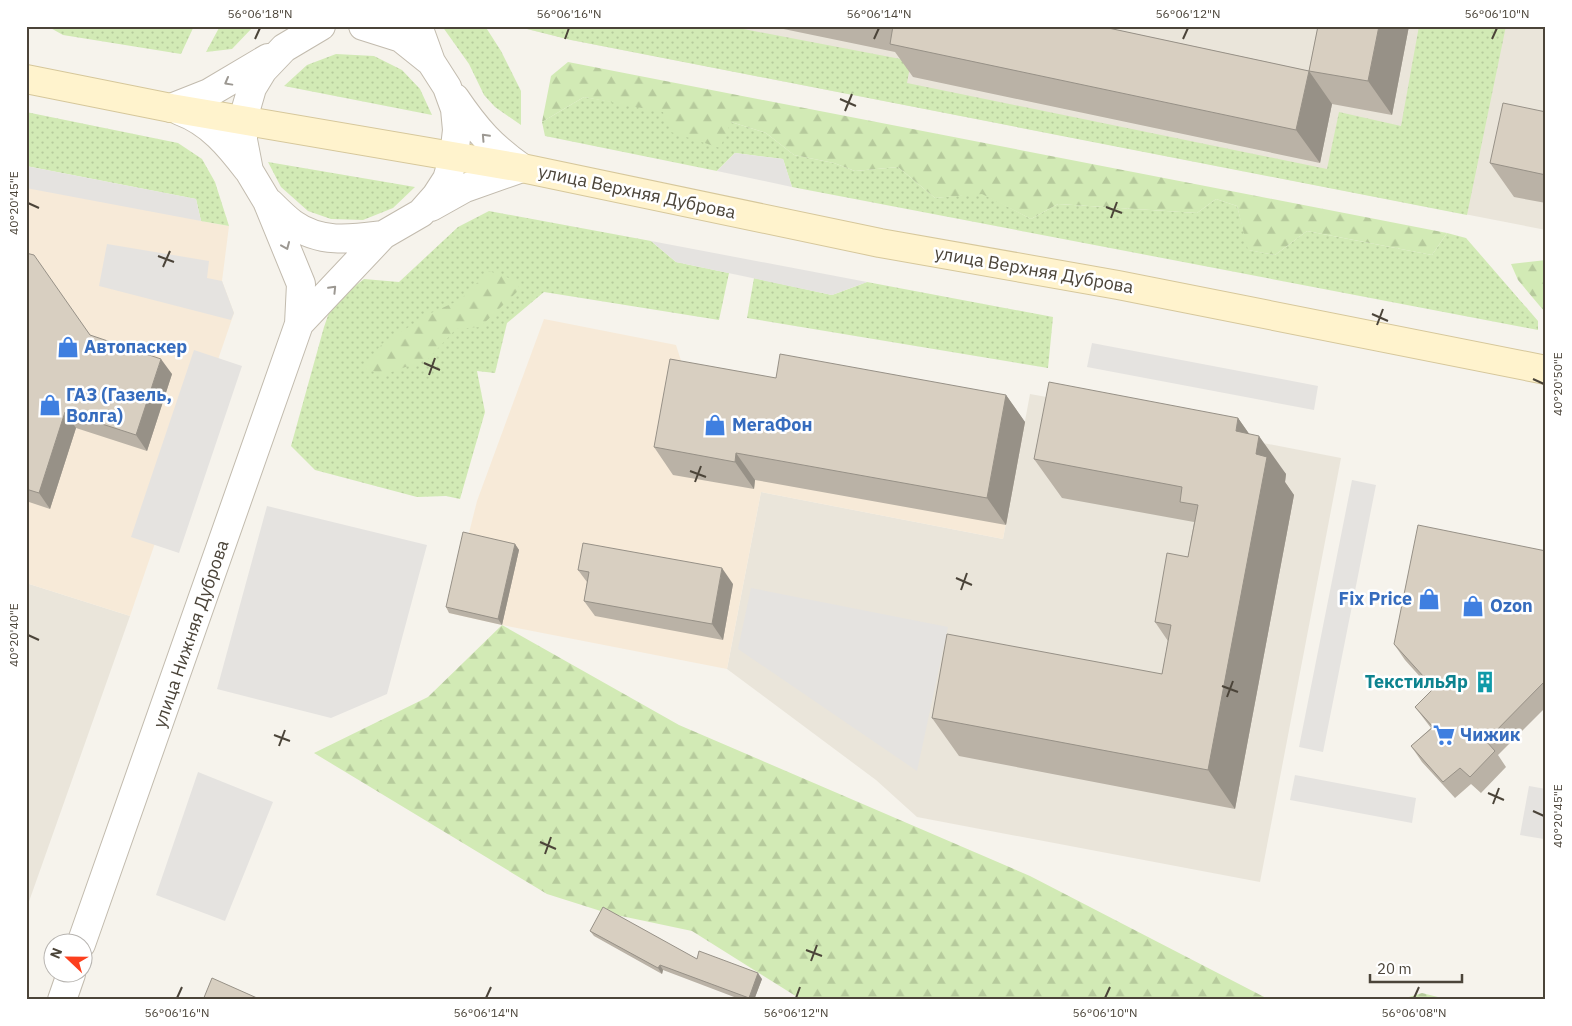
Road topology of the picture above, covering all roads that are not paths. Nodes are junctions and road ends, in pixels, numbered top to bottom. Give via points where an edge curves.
1 (363, 26) edge
2 (418, 26) edge
3 (322, 28) edge
4 (284, 48) junction
5 (431, 62) junction
6 (26, 79) edge
7 (447, 87) junction
8 (171, 108) junction
9 (243, 119) junction
10 (454, 156) junction
11 (522, 168) junction
12 (249, 171) junction
13 (267, 201) junction
14 (421, 213) junction
15 (383, 235) junction
16 (299, 324) junction
17 (1546, 370) edge
18 (85, 934) edge
19 (67, 984) edge
20 (62, 1000) edge

1 - 5 street via 402,38
2 - 5 street, улица Нижняя Дуброва
3 - 4 street, улица Нижняя Дуброва
4 -> 8 street via 209,93
4 - 9 street, улица Нижняя Дуброва via 263,70 252,88
5 - 7 street, улица Нижняя Дуброва
6 - 8 main road, улица Верхняя Дуброва
7 - 10 street, улица Нижняя Дуброва via 455,109
11 -> 7 street, улица Верхняя Дуброва via 498,151 472,124
8 - 9 main road, улица Верхняя Дуброва
8 - 12 street, улица Верхняя Дуброва via 194,116 213,129
9 - 10 main road, улица Верхняя Дуброва
9 - 12 street, улица Нижняя Дуброва
10 - 11 main road, улица Верхняя Дуброва
10 - 14 street, улица Нижняя Дуброва via 447,179
11 - 14 street, улица Верхняя Дуброва via 464,188
11 - 17 main road, улица Верхняя Дуброва via 880,243 1118,285
12 - 13 street, улица Нижняя Дуброва
13 - 15 street via 294,224 328,238 348,240
13 -> 16 street, улица Нижняя Дуброва via 302,284
14 - 15 street, улица Нижняя Дуброва
16 -> 15 street, улица Нижняя Дуброва
16 - 18 street, улица Нижняя Дуброва
19 - 20 street

